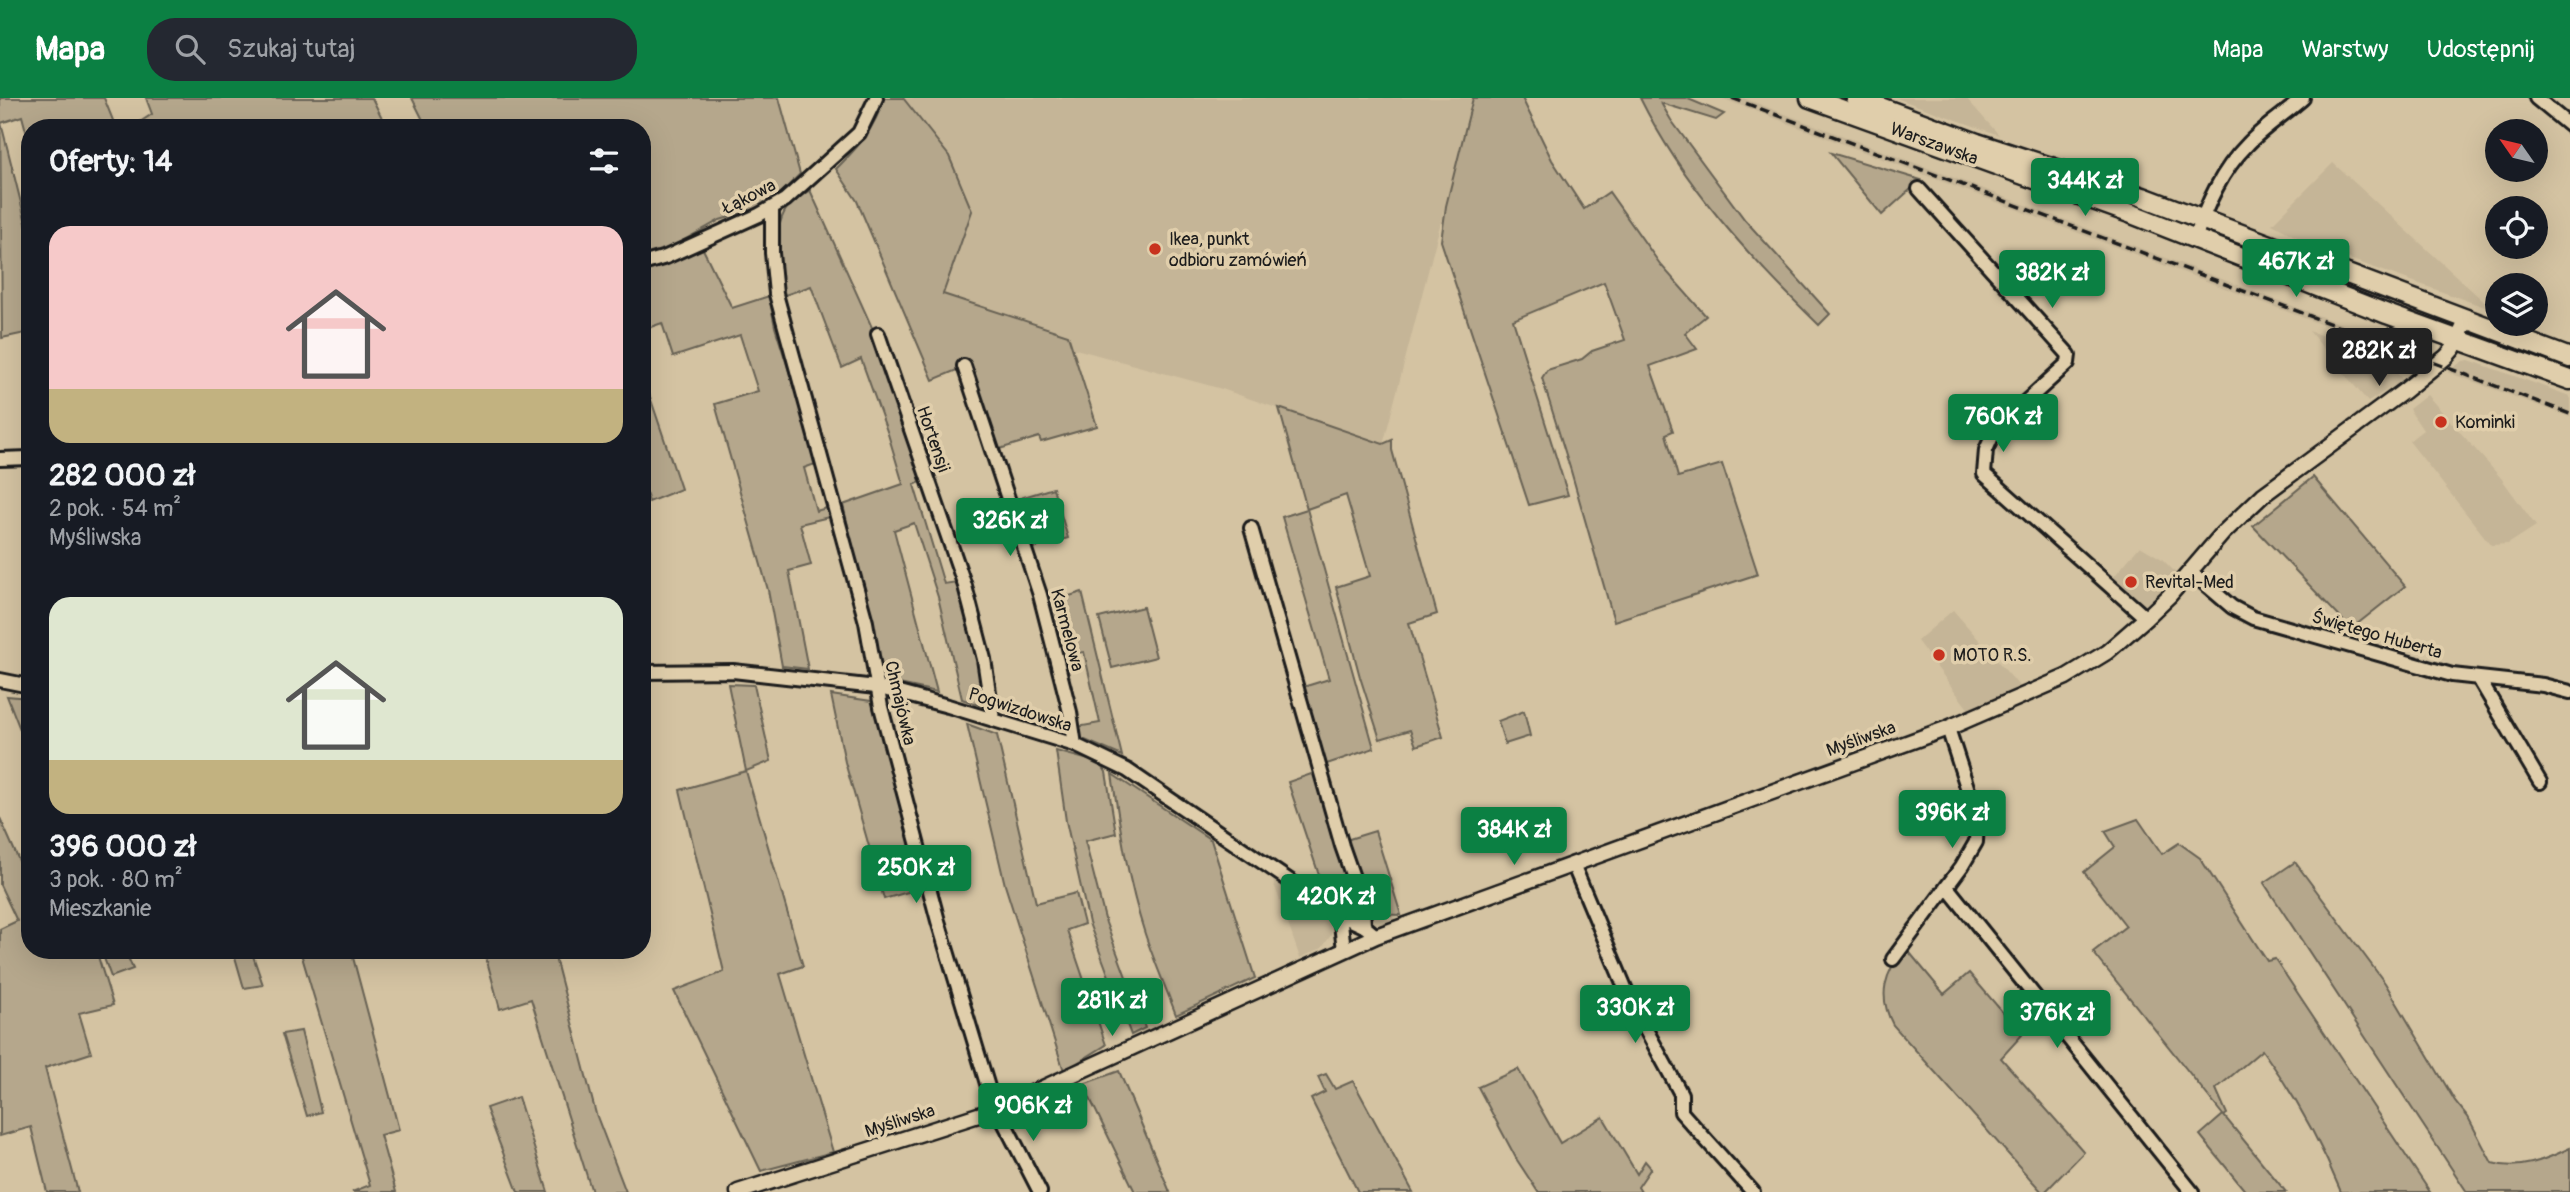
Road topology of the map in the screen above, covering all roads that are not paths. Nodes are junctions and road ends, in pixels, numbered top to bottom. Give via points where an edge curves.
1 (876, 98) edge
2 (1810, 98) edge
3 (1856, 98) edge
4 (2303, 98) edge
5 (2536, 98) edge
6 (2570, 126) edge
7 (1919, 189) dead end
8 (772, 208) junction
9 (2202, 220) junction
10 (2195, 239) junction
11 (651, 261) edge
12 (2468, 319) junction
13 (878, 334) dead end
14 (2458, 340) junction
15 (2570, 358) edge
16 (964, 366) dead end
17 (2570, 380) edge
18 (21, 458) edge
19 (0, 459) edge
20 (1251, 528) dead end
21 (2191, 572) junction
22 (2146, 618) junction
23 (651, 672) edge
24 (2479, 679) junction
25 (0, 680) edge
26 (21, 684) edge
27 (876, 687) junction
28 (2570, 692) edge
29 (993, 719) junction
30 (1948, 728) junction
31 (1074, 745) junction
32 (2540, 782) dead end
33 (1573, 864) junction
34 (1947, 887) junction
35 (1339, 915) junction
36 (1364, 926) junction
37 (1376, 936) junction
38 (1344, 950) junction
39 (1893, 959) dead end
40 (997, 1109) junction
41 (738, 1192) edge
42 (1040, 1192) edge
43 (1753, 1192) edge
44 (2192, 1192) edge

1 - 8 street, Łąkowa via 859,133
2 - 10 main road, Warszawska
3 - 9 main road, Warszawska
4 - 9 street via 2232,162
5 - 6 street
7 - 22 street via 2069,355 2068,363 1995,430 1986,450 1984,474
8 - 11 street, Łąkowa
8 - 27 street, Chmajówka via 776,294 866,622
9 - 10 street
9 - 12 main road, Warszawska
10 - 14 main road, Warszawska
12 - 14 street, Myśliwska
12 - 15 main road, Warszawska
13 - 29 street, Hortensji via 965,586 984,659
14 - 17 main road, Warszawska
14 - 21 street, Myśliwska via 2446,357 2416,382 2263,495
16 - 31 street, Karmelowa via 1040,595
18 - 19 street
20 - 36 street via 1363,906
21 - 22 street, Myśliwska
21 - 24 street, Świętego Huberta via 2232,607 2253,618
22 - 30 street, Myśliwska via 2107,652 2067,677
23 - 27 street, Pogwizdowska via 733,671
24 - 28 street, Świętego Huberta
24 - 32 street
25 - 26 street
27 - 29 street, Pogwizdowska
27 - 40 street, Chmajówka via 938,921
29 - 31 street, Pogwizdowska
30 - 33 street, Myśliwska
30 - 34 street via 1977,818 1976,842
31 - 35 street, Pogwizdowska via 1134,774
33 - 37 street, Myśliwska
33 - 43 street via 1631,1002 1681,1094 1681,1112
34 - 39 street
34 - 44 street
35 - 36 street, Pogwizdowska
35 - 38 street
36 - 37 street, Pogwizdowska
37 - 38 street, Myśliwska
38 - 40 street, Myśliwska
40 - 41 street, Myśliwska
40 - 42 street, Chmajówka

